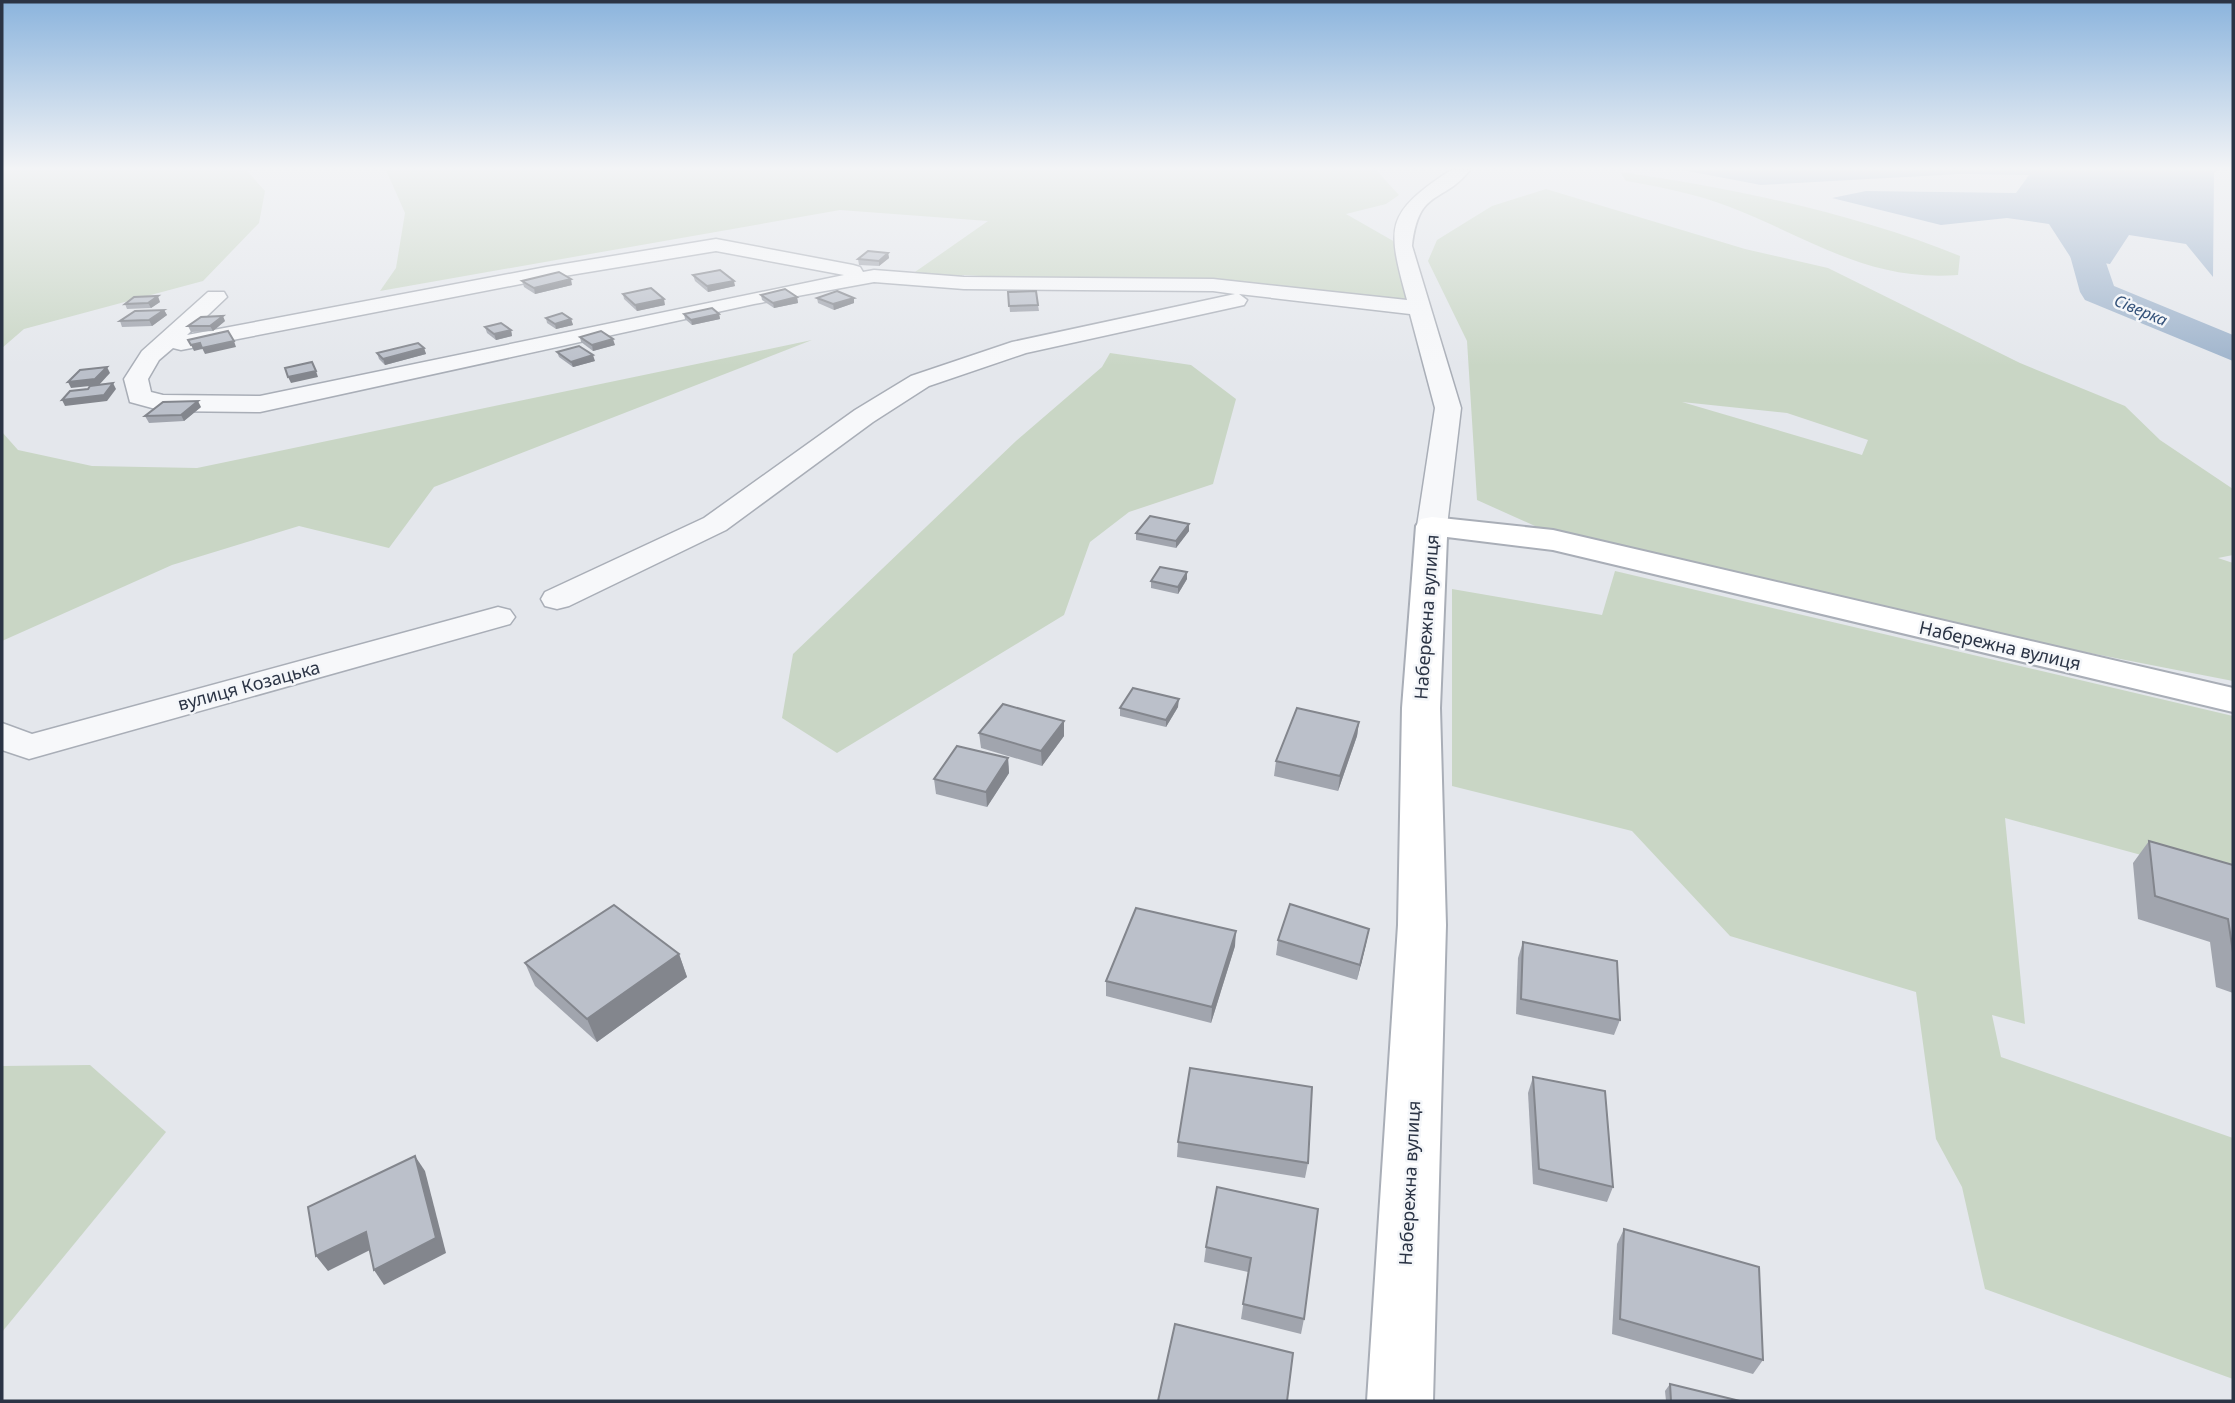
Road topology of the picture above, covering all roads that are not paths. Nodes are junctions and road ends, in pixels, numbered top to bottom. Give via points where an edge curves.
1 (1404, 235) edge
2 (874, 276) junction
3 (1275, 292) junction
4 (216, 297) dead end
5 (1417, 308) junction
6 (159, 348) junction
7 (1432, 526) junction
8 (557, 599) dead end
9 (498, 617) dead end
10 (2233, 699) edge
11 (2, 735) edge
12 (1400, 1401) edge

1 - 5 street
2 - 3 street via 964,283 1213,285
2 - 6 street via 716,245
2 - 6 street via 260,404 163,403 139,397 136,379
3 - 5 street
3 - 8 street via 1020,346 920,381 715,524
4 - 6 street
5 - 7 street via 1448,408
7 - 10 street, Набережна вулиця via 1553,540
7 - 12 street, Набережна вулиця via 1421,708 1422,925
9 - 11 street, вулиця Козацька via 29,747

